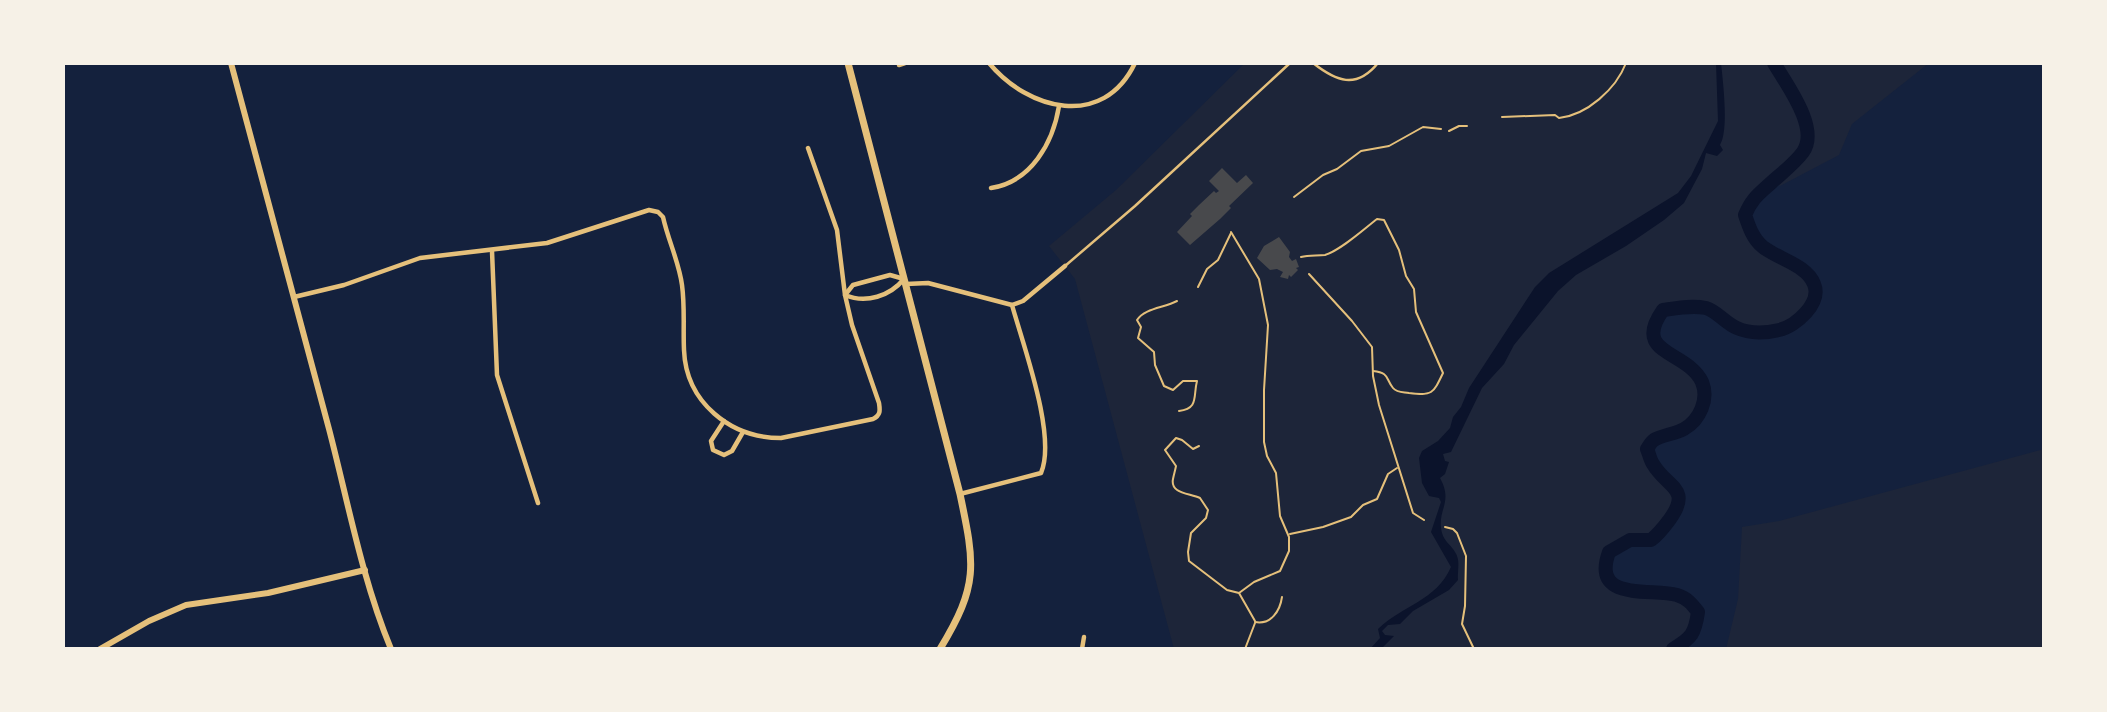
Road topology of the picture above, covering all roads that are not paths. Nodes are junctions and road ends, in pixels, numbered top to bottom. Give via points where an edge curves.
1 (231, 63) edge
2 (849, 63) edge
3 (989, 63) edge
4 (1135, 63) edge
5 (1290, 63) edge
6 (1312, 63) edge
7 (1378, 63) edge
8 (1059, 106) junction
9 (808, 148) dead end
10 (991, 188) dead end
11 (492, 251) junction
12 (1065, 266) joint
13 (905, 281) junction
14 (845, 295) junction
15 (294, 297) junction
16 (1012, 305) junction
17 (724, 421) junction
18 (743, 432) junction
19 (960, 494) junction
20 (538, 503) dead end
21 (365, 570) junction
22 (1084, 637) dead end
23 (100, 649) edge
24 (391, 649) edge
25 (940, 649) edge
26 (1082, 649) edge

1 - 15 street
2 - 13 main road
3 - 8 street via 1019,91
4 - 8 street via 1121,84 1104,97 1078,106
5 - 12 lane
6 - 7 lane via 1328,76 1343,80 1365,75
8 - 10 street via 1053,131 1038,159 1012,183
9 - 14 street via 837,230
11 - 15 street via 420,258
11 - 17 street via 547,243 649,210 658,212 682,285 687,373 700,399
11 - 20 street via 497,375
12 - 16 street
13 - 14 street via 894,291 858,301
13 - 14 street via 890,275 853,285
13 - 16 street
13 - 19 main road
14 - 18 street via 876,388 878,416 781,438
15 - 21 street
16 - 19 street via 1046,432 1046,454 1041,472
17 - 18 street
17 - 18 street via 710,441 713,450 724,455 732,451
19 - 25 main road via 971,546 971,580 961,614
21 - 23 street via 268,593 186,605
21 - 24 street
22 - 26 street

